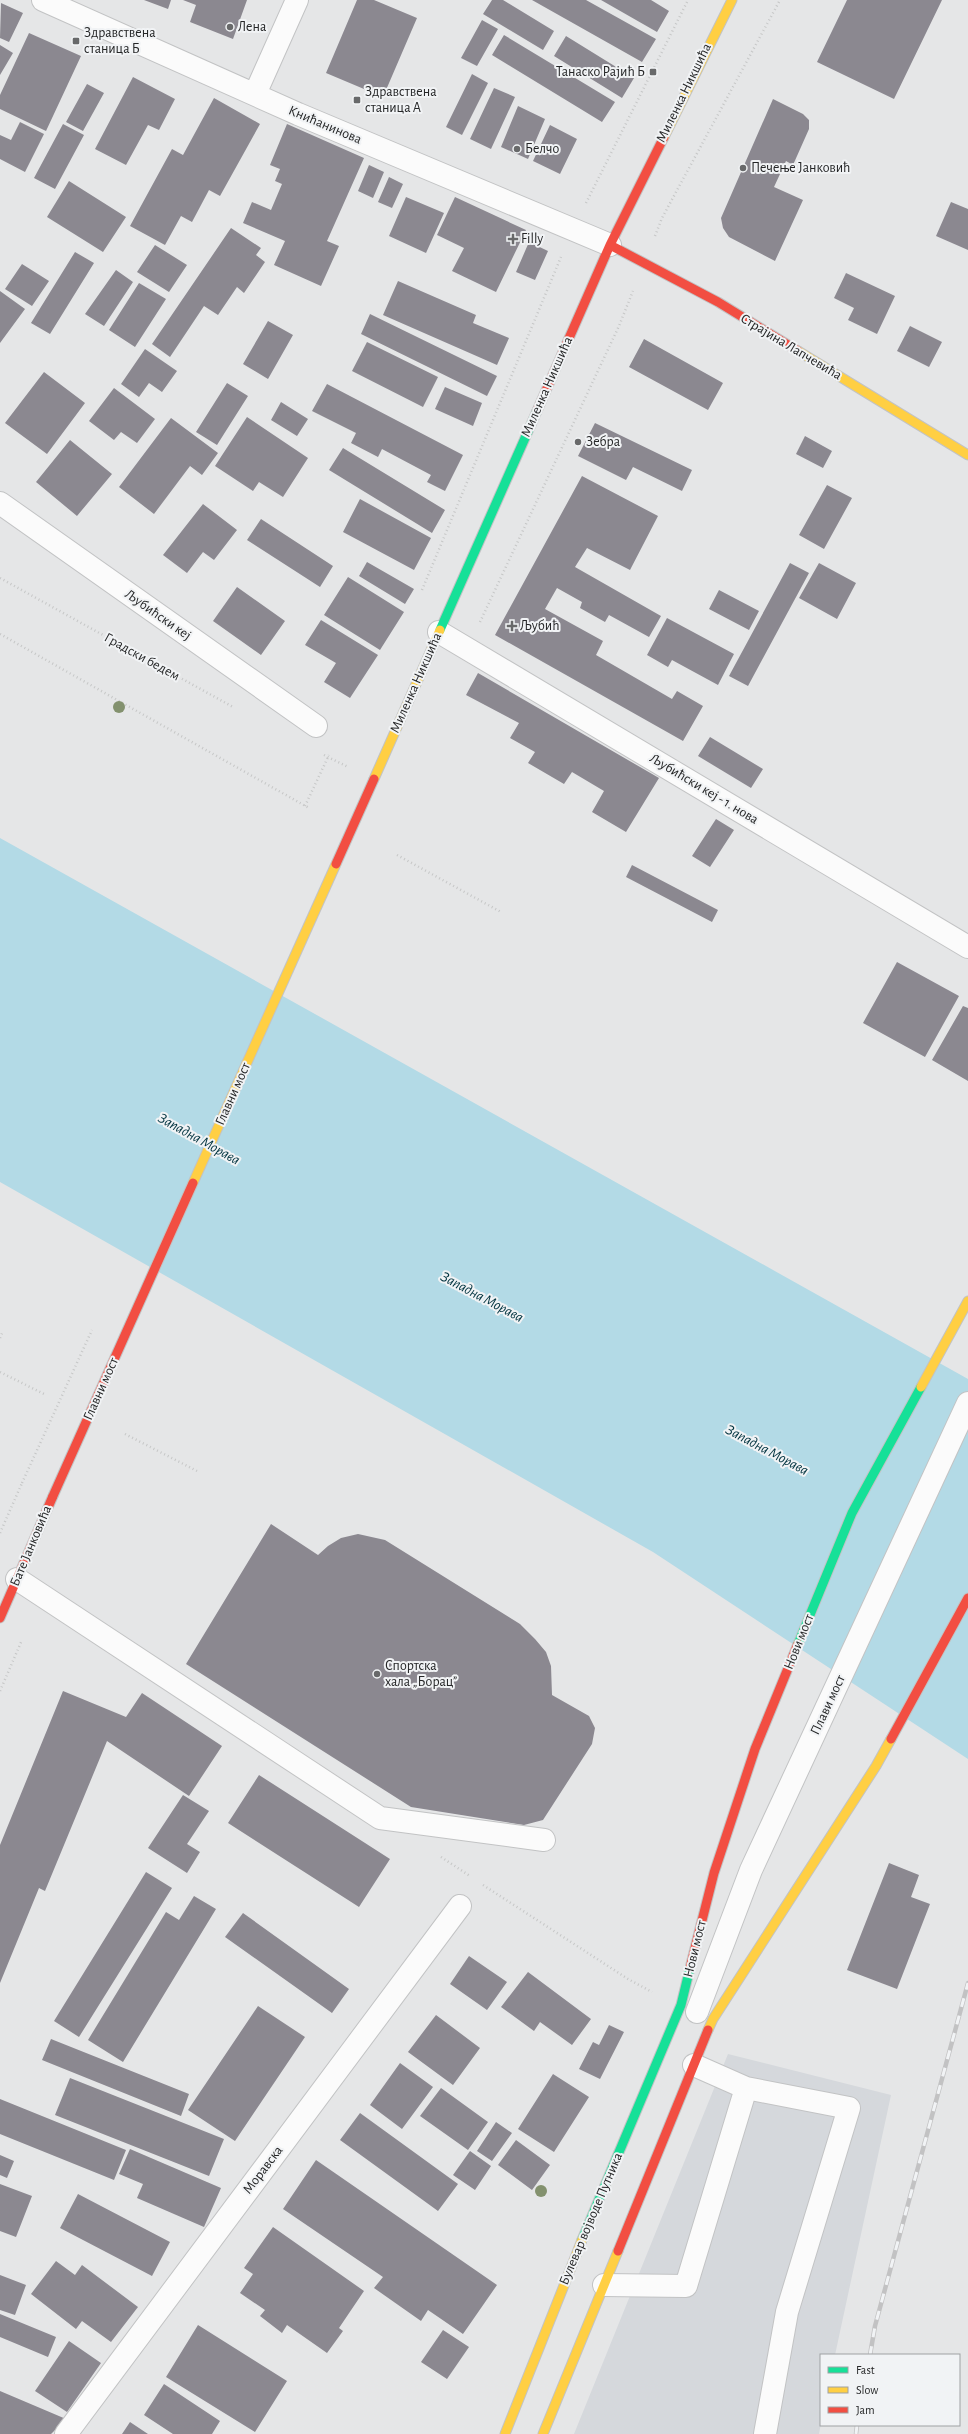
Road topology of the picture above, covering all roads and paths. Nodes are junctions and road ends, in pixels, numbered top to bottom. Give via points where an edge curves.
1 (43, 0) edge
2 (297, 0) edge
3 (688, 0) edge
4 (732, 0) edge
5 (780, 0) edge
6 (255, 94) junction
7 (574, 230) junction
8 (610, 245) junction
9 (644, 263) junction
10 (968, 455) edge
11 (0, 503) edge
12 (0, 578) edge
13 (419, 598) dead end
14 (439, 632) junction
15 (0, 634) edge
16 (468, 648) junction
17 (236, 708) dead end
18 (316, 726) dead end
19 (328, 757) dead end
20 (351, 762) dead end
21 (348, 767) dead end
22 (374, 779) joint
23 (305, 806) junction
24 (309, 808) dead end
25 (397, 855) dead end
26 (501, 912) dead end
27 (968, 947) edge
28 (968, 1301) edge
29 (3, 1331) dead end
30 (0, 1338) edge
31 (0, 1372) edge
32 (46, 1395) dead end
33 (968, 1403) edge
34 (125, 1434) dead end
35 (197, 1471) dead end
36 (22, 1483) dead end
37 (53, 1496) joint
38 (0, 1533) edge
39 (17, 1579) junction
40 (41, 1595) junction
41 (968, 1598) edge
42 (0, 1618) edge
43 (0, 1691) edge
44 (544, 1840) dead end
45 (438, 1856) dead end
46 (471, 1877) dead end
47 (477, 1881) dead end
48 (460, 1906) dead end
49 (650, 1991) dead end
50 (697, 2012) junction
51 (694, 2065) junction
52 (746, 2088) junction
53 (604, 2286) junction
54 (66, 2434) edge
55 (505, 2434) edge
56 (543, 2434) edge
57 (765, 2434) edge

1 - 6 street, Книћанинова
2 - 6 street
3 - 7 path
4 - 8 main road, Миленка Никшића
5 - 9 path via 662,218
6 - 7 street, Книћанинова
7 - 8 street, Книћанинова
7 - 13 path
8 - 9 main road, Страјина Лапчевића
8 - 14 main road, Миленка Никшића
9 - 10 main road, Страјина Лапчевића via 718,302
9 - 16 path via 619,326
11 - 18 street, Љубићски кеј
12 - 17 path, Градски бедем
14 - 16 street, Љубићски кеј - 1. нова
14 - 22 main road, Миленка Никшића
15 - 23 path
16 - 27 street, Љубићски кеј - 1. нова
19 - 23 path
20 - 21 path
22 - 37 main road, Главни мост, bridge
23 - 24 path
25 - 26 path
28 - 50 main road, Нови мост via 852,1513 756,1750 714,1873
29 - 30 path
31 - 32 path
33 - 50 street, Плави мост via 751,1870
34 - 35 path
36 - 38 path
37 - 39 main road, Бате Јанковића
39 - 40 street
39 - 42 main road, Бате Јанковића
40 - 43 path
40 - 44 street via 380,1818
41 - 50 main road via 876,1766
45 - 46 path
47 - 49 path
48 - 54 street, Моравска
50 - 51 main road
50 - 55 main road, Булевар војводе Путника via 556,2302
51 - 52 street
51 - 53 main road
52 - 53 street via 686,2286
52 - 57 street via 849,2108 787,2312
53 - 56 main road

